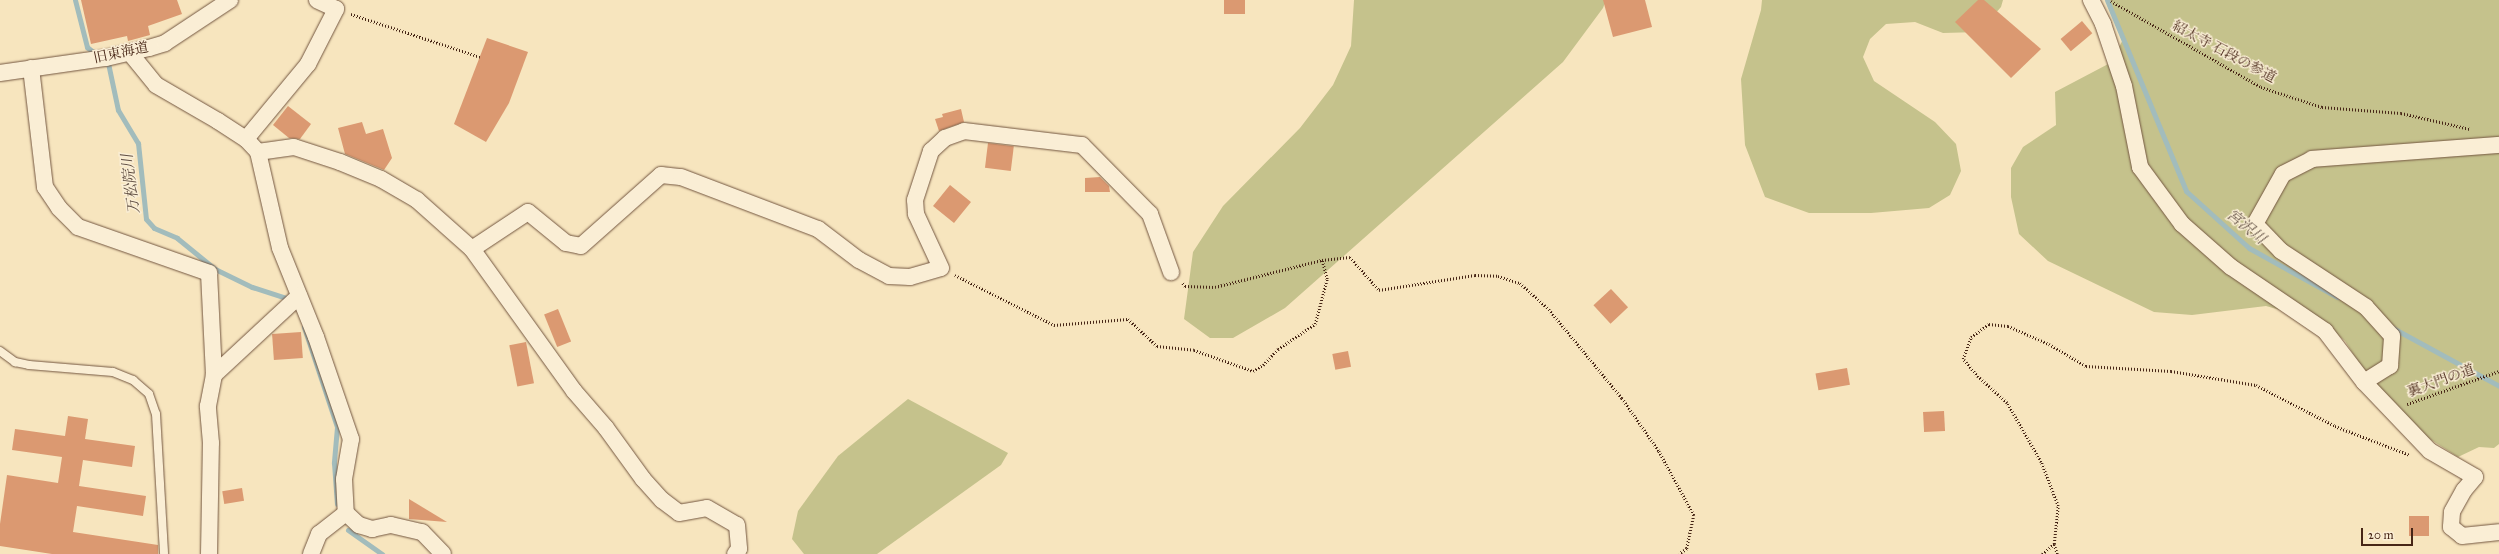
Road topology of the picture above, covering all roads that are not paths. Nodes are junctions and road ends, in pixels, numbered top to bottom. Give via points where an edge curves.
1 (230, 0) edge
2 (316, 0) edge
3 (2091, 0) edge
4 (130, 53) junction
5 (31, 68) junction
6 (0, 73) edge
7 (246, 139) junction
8 (2499, 145) edge
9 (258, 152) junction
10 (472, 249) junction
11 (1171, 272) road end
12 (299, 296) junction
13 (0, 351) edge
14 (214, 375) junction
15 (2364, 382) junction
16 (346, 513) junction
17 (2499, 532) edge
18 (164, 554) edge
19 (209, 554) edge
20 (311, 554) edge
21 (443, 554) edge
22 (735, 554) edge

1 - 4 street, 旧東海道 via 165,43
2 - 7 street via 336,9 308,64
3 - 15 street via 2103,24 2124,86 2140,167 2182,224 2231,267 2325,331
4 - 5 street, 旧東海道
4 - 7 street via 156,85
5 - 6 street, 旧東海道
5 - 14 street via 45,187 59,208 78,227 209,273
7 - 9 street
8 - 15 street via 2312,159 2283,174 2255,224 2281,251 2366,307 2392,336 2390,366
9 - 10 street via 294,147 381,179 417,200
9 - 12 street via 280,248
10 - 11 street via 528,212 566,243 581,246 661,175 681,177 818,229 859,260 889,276 910,277 941,268 916,214 915,200 931,152 945,138 964,131 1082,145 1150,214
10 - 22 street via 574,391 606,428 643,479 662,500 679,513 707,508 737,525 739,549
12 - 14 street
12 - 16 street via 316,337 350,438 344,479
13 - 18 lane via 15,362 29,365 113,372 133,380 149,394 156,414
14 - 19 street via 208,406 211,443
15 - 17 street via 2430,451 2475,477 2464,490 2452,512 2451,527 2462,536
16 - 20 street via 319,534
16 - 21 street via 359,525 372,529 391,525 422,532

